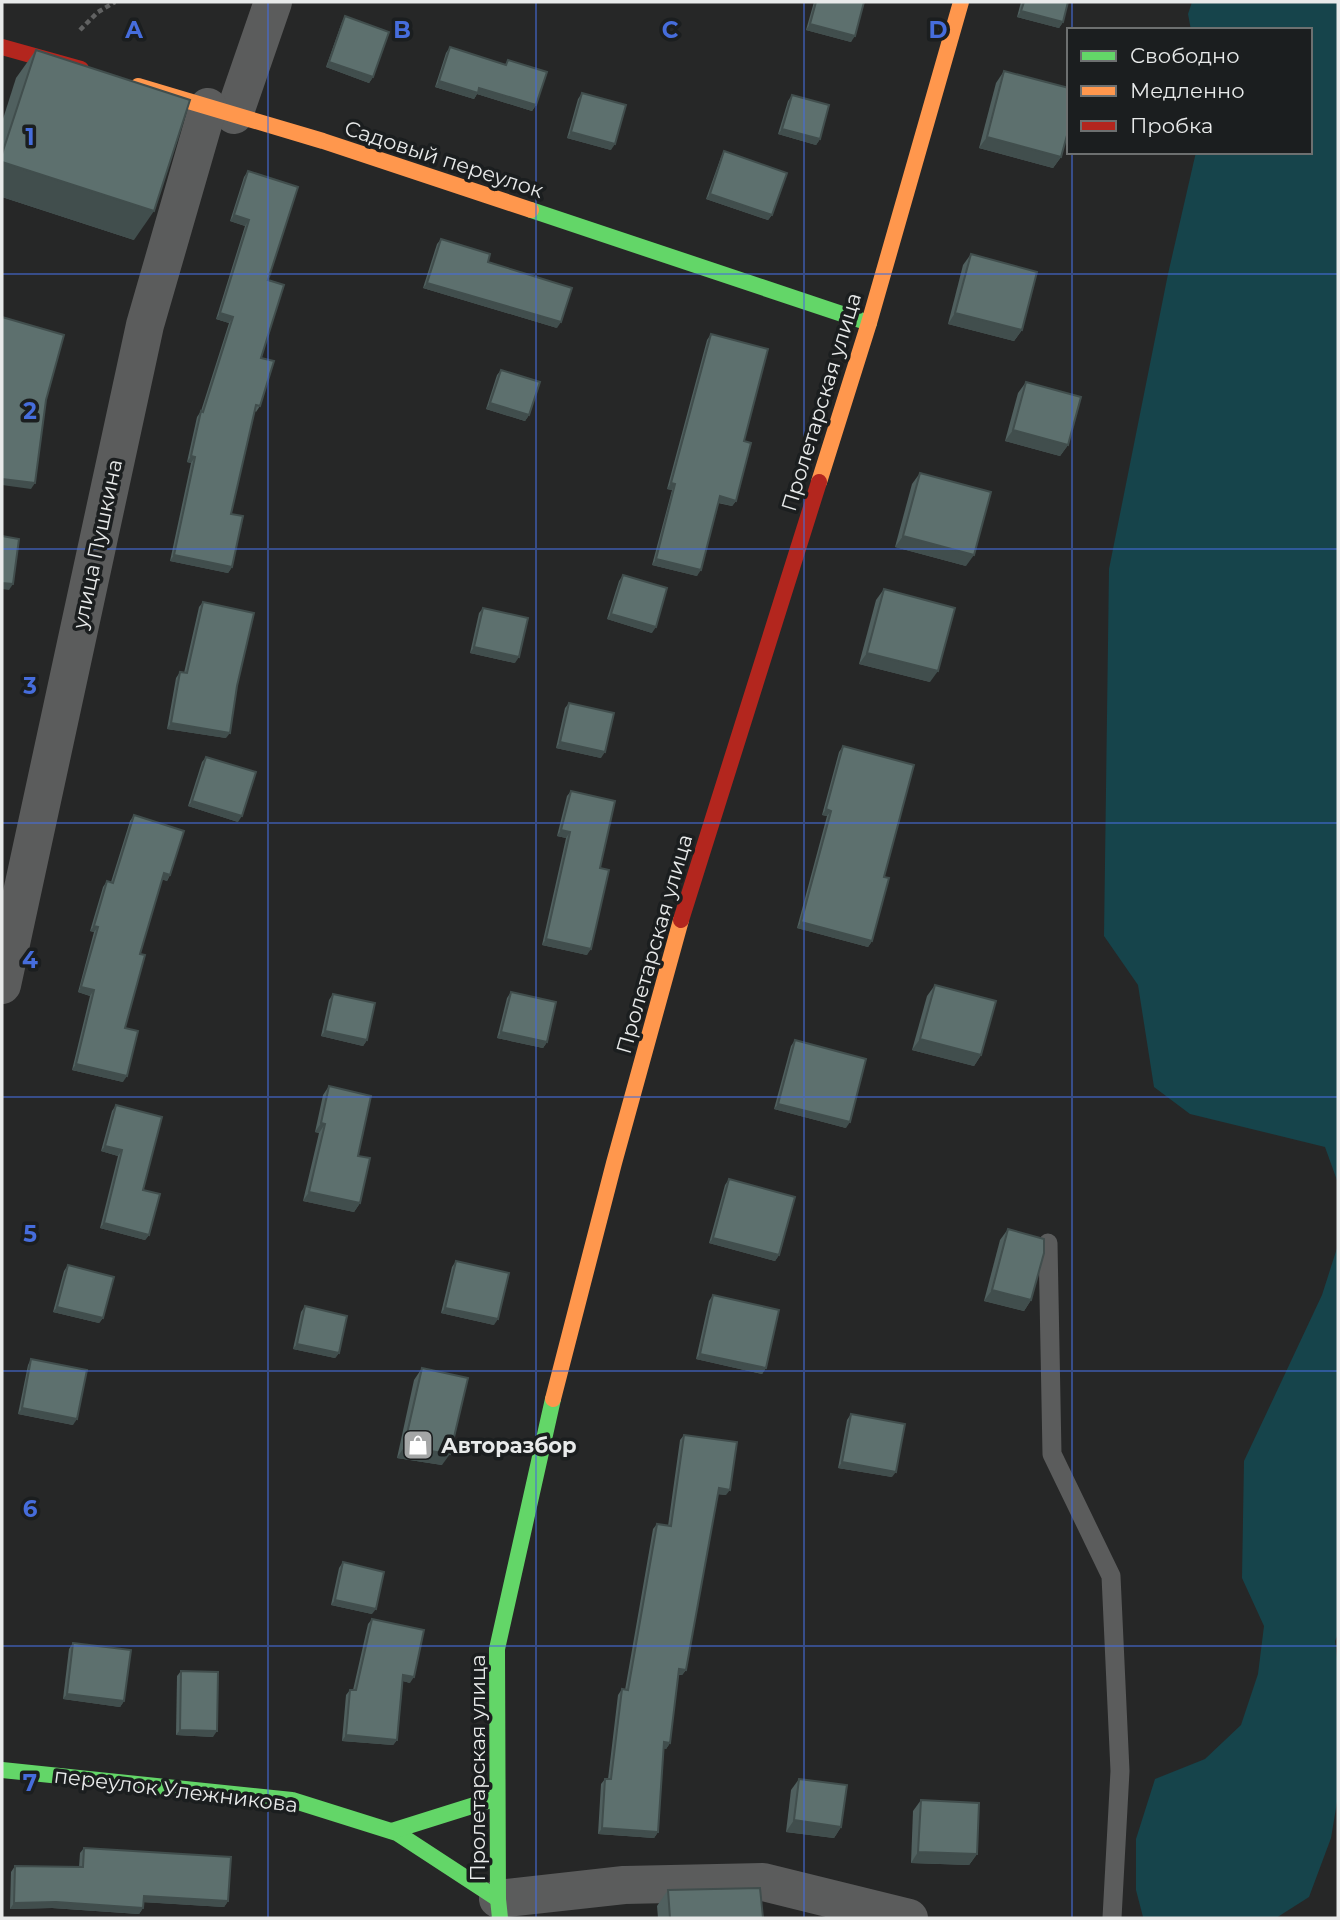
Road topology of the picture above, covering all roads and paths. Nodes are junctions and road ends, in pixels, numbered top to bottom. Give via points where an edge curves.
1 (273, 2) edge
2 (961, 2) edge
3 (2, 47) edge
4 (102, 75) edge
5 (128, 83) edge
6 (221, 111) junction
7 (869, 323) junction
8 (2, 985) edge
9 (1048, 1243) dead end
10 (2, 1770) edge
11 (497, 1798) junction
12 (392, 1831) junction
13 (499, 1909) edge
14 (909, 1918) edge
15 (1112, 1918) edge

1 - 6 street, улица Пушкина
2 - 7 street, Пролетарская улица
3 - 4 street
5 - 6 street, Садовый переулок
6 - 7 street, Садовый переулок
6 - 8 street, улица Пушкина via 145,325
7 - 11 street, Пролетарская улица via 684,909 547,1424 497,1649
9 - 15 lane via 1052,1454 1111,1576 1120,1770
10 - 12 street, переулок Улежникова via 292,1800
11 - 12 street
11 - 13 street, Пролетарская улица
12 - 13 street, переулок Улежникова
13 - 14 street via 624,1885 763,1882

